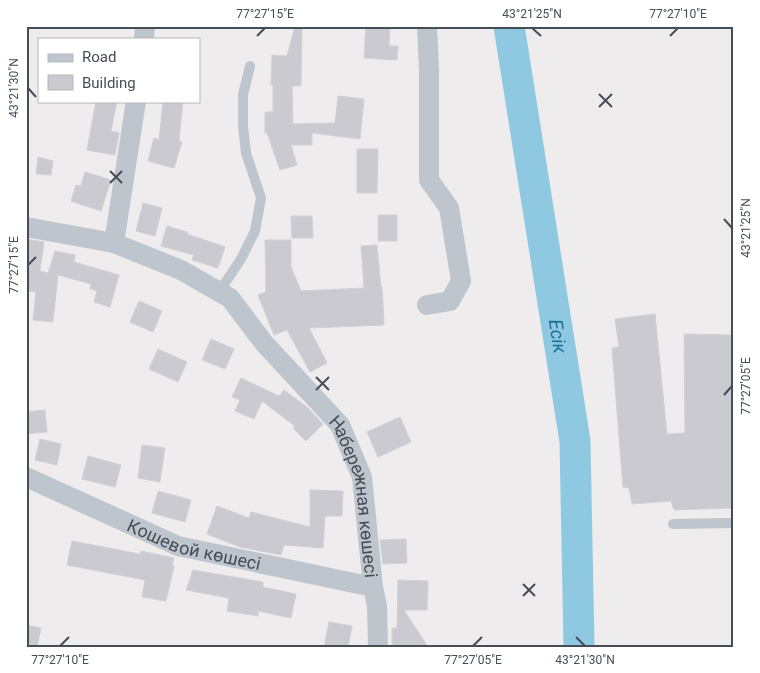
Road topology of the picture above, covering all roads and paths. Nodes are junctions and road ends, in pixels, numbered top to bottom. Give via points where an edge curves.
1 (427, 26) edge
2 (250, 66) dead end
3 (136, 102) edge
4 (26, 227) edge
5 (114, 243) junction
6 (219, 292) junction
7 (427, 305) dead end
8 (26, 477) edge
9 (734, 523) edge
10 (673, 524) dead end
11 (373, 586) junction
12 (378, 647) edge

1 - 7 street via 429,180 449,208 461,280 450,301
2 - 6 lane via 243,95 243,126 246,153 261,198 255,231
3 - 5 street
4 - 5 street, Набережная көшесі
5 - 6 street, Набережная көшесі via 181,270
6 - 11 street, Набережная көшесі via 230,298 264,344 340,425 362,477
8 - 11 street, Кошевой көшесі via 178,546
9 - 10 lane
11 - 12 street, Набережная көшесі

